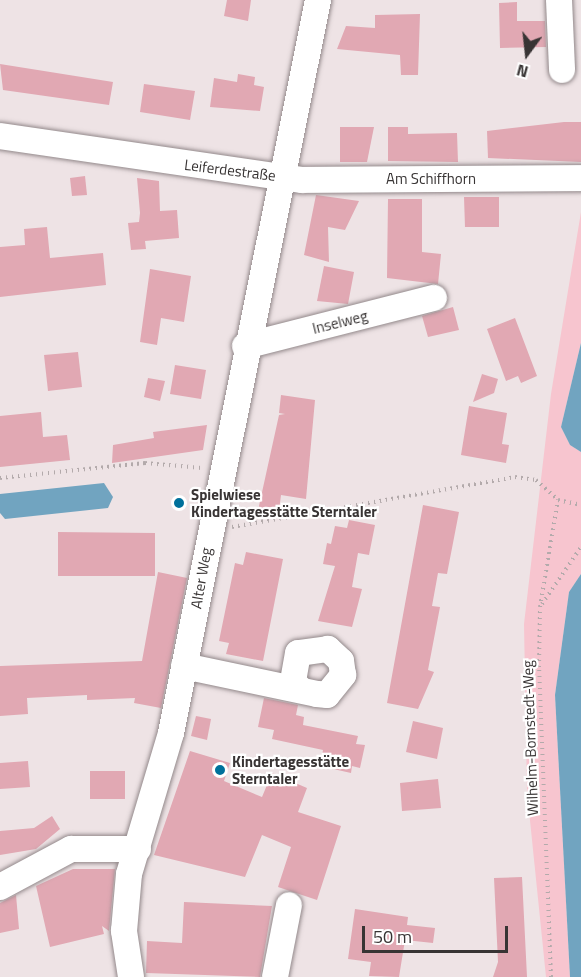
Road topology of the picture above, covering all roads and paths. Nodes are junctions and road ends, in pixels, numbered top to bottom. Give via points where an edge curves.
1 (318, 0) edge
2 (559, 0) edge
3 (562, 70) dead end
4 (0, 136) edge
5 (281, 178) junction
6 (581, 178) edge
7 (434, 298) dead end
8 (245, 346) junction
9 (221, 471) junction
10 (0, 478) edge
11 (558, 500) junction
12 (581, 505) edge
13 (211, 524) junction
14 (581, 547) edge
15 (540, 607) junction
16 (184, 666) junction
17 (301, 690) dead end
18 (138, 849) junction
19 (0, 888) edge
20 (289, 905) dead end
21 (132, 977) edge
22 (275, 977) edge
23 (552, 977) edge

1 - 5 street, Leiferdestraße
2 - 3 street
4 - 5 street, Leiferdestraße
5 - 6 street, Am Schiffhorn
5 - 8 street, Alter Weg
7 - 8 street, Inselweg
8 - 9 street, Alter Weg
9 - 10 path via 145,463
9 - 13 street, Alter Weg
11 - 12 path
11 - 13 path via 536,480 515,477 243,529
11 - 15 path, Wilhelm-Bornstedt-Weg
13 - 16 street, Alter Weg
14 - 15 path
15 - 23 path, Wilhelm-Bornstedt-Weg
16 - 17 street
16 - 18 street, Alter Weg via 160,776
18 - 19 street via 71,849
18 - 21 street, Alter Weg via 124,913
20 - 22 street

